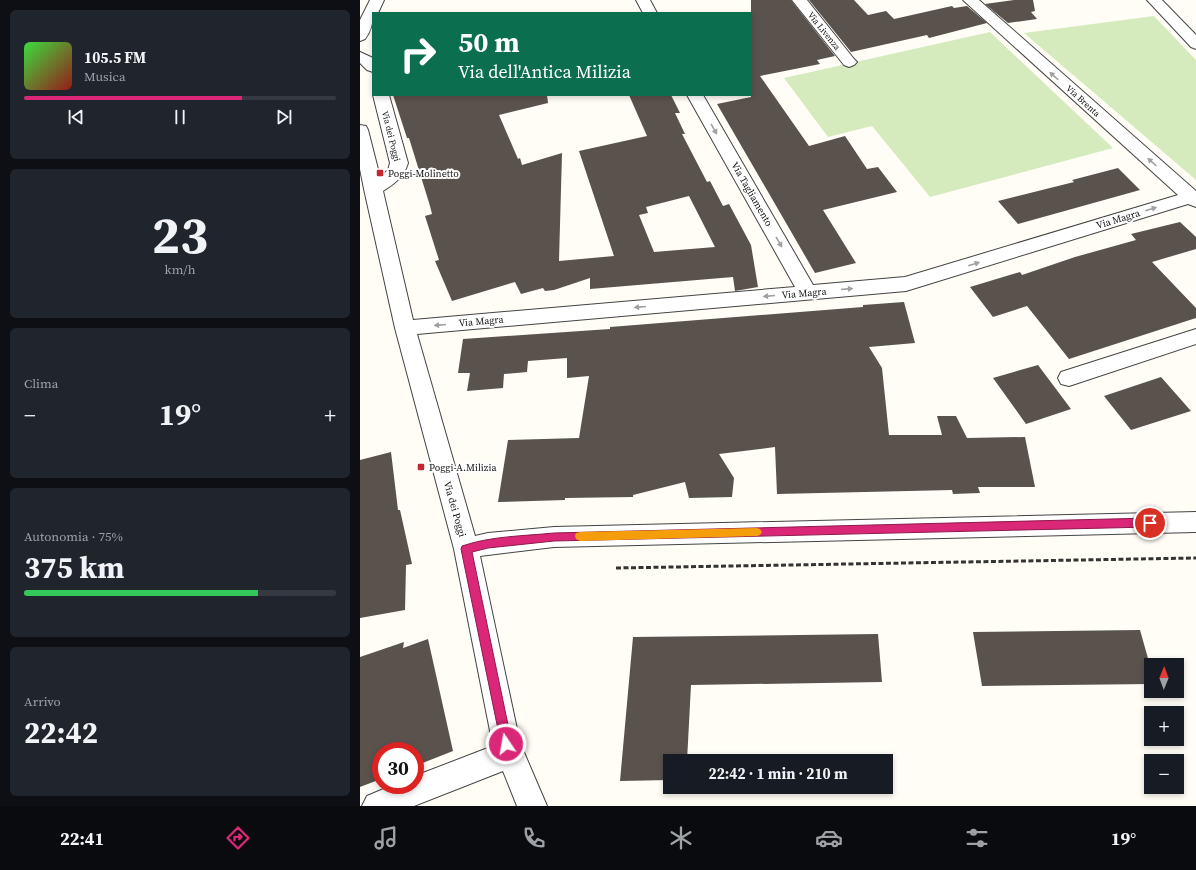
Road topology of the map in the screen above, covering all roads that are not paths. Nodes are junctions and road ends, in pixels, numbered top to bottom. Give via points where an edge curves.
1 (377, 0) edge
2 (643, 0) edge
3 (798, 0) edge
4 (970, 0) edge
5 (1154, 0) edge
6 (649, 12) edge
7 (360, 36) edge
8 (1196, 44) edge
9 (360, 57) edge
10 (849, 62) dead end
11 (372, 66) edge
12 (381, 96) edge
13 (696, 96) edge
14 (360, 130) edge
15 (373, 189) junction
16 (1194, 199) edge
17 (808, 293) junction
18 (405, 328) junction
19 (1196, 336) edge
20 (1069, 378) dead end
21 (1196, 522) edge
22 (466, 549) junction
23 (509, 754) junction
24 (377, 806) edge
25 (532, 806) edge

1 - 7 street
2 - 6 street
3 - 10 street, Via Livenza
16 -> 4 street, Via Brenta
5 - 8 street
9 - 11 street
12 - 15 street, Via dei Poggi via 399,163 394,175
13 -> 17 street, Via Tagliamento
14 - 15 street, Via dei Poggi
15 - 18 street, Via dei Poggi
17 -> 16 street, Via Magra via 906,284
17 -> 18 street, Via Magra
18 - 22 street, Via dei Poggi
19 - 20 street
21 - 22 street via 554,537
22 - 23 street, Via dei Poggi
23 - 24 street
23 - 25 street, Via dei Poggi

